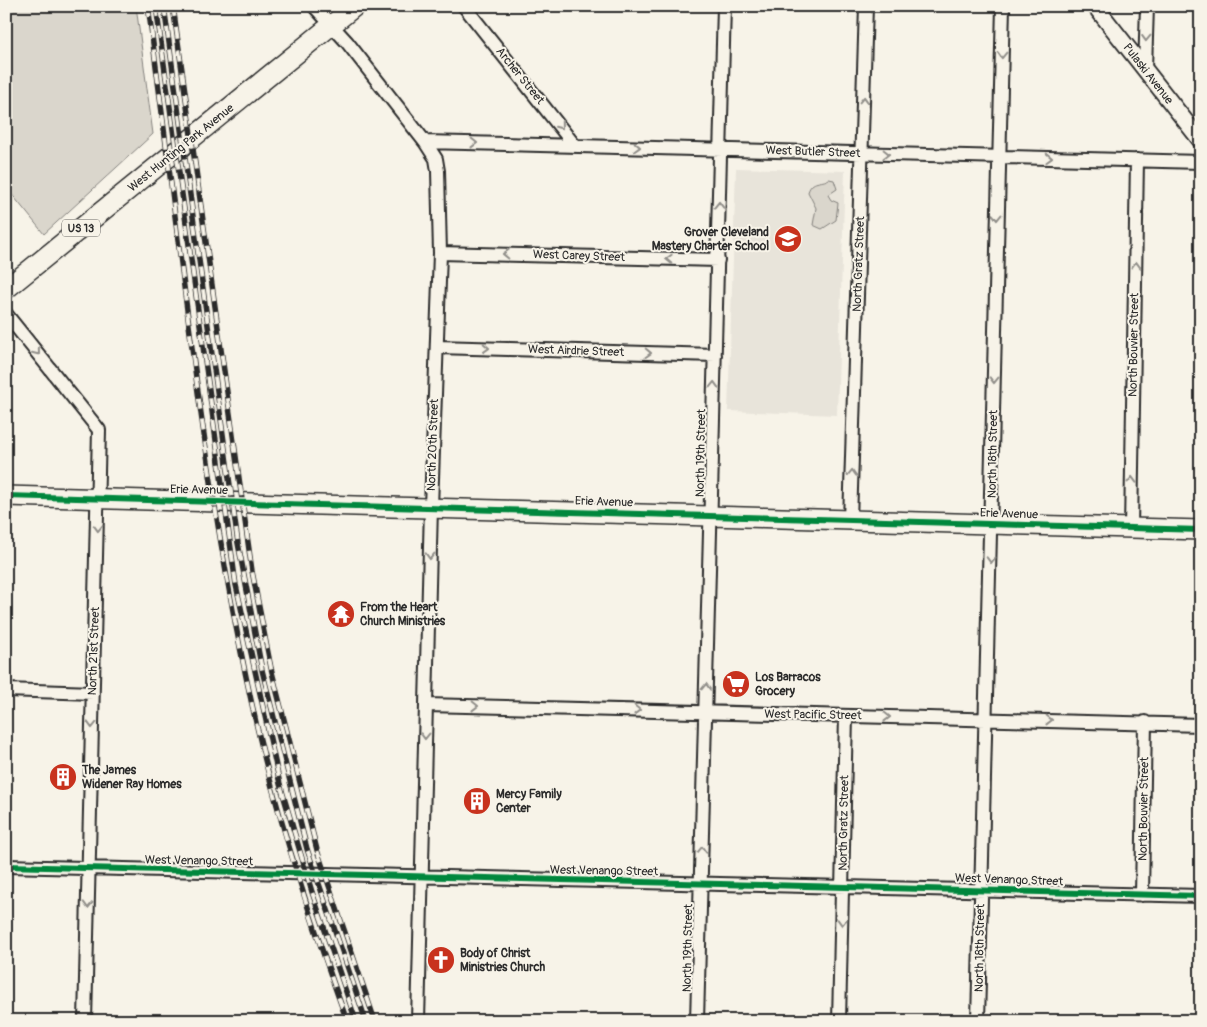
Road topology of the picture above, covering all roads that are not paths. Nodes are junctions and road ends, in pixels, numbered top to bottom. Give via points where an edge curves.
1 (314, 6) edge
2 (355, 6) edge
3 (464, 6) edge
4 (724, 6) edge
5 (866, 6) edge
6 (1003, 6) edge
7 (1095, 6) edge
8 (1147, 6) edge
9 (331, 26) junction
10 (1145, 70) junction
11 (1201, 141) edge
12 (425, 142) junction
13 (575, 146) junction
14 (720, 150) junction
15 (862, 154) junction
16 (998, 156) junction
17 (1137, 160) junction
18 (1201, 162) edge
19 (440, 252) junction
20 (718, 260) junction
21 (6, 289) edge
22 (6, 314) edge
23 (437, 347) junction
24 (715, 355) junction
25 (6, 496) edge
26 (99, 499) junction
27 (431, 508) junction
28 (711, 518) junction
29 (850, 521) junction
30 (992, 525) junction
31 (1131, 529) junction
32 (1201, 530) edge
33 (6, 690) edge
34 (93, 693) junction
35 (426, 705) junction
36 (706, 712) junction
37 (846, 716) junction
38 (987, 719) junction
39 (1145, 722) junction
40 (1201, 725) edge
41 (6, 866) edge
42 (89, 870) junction
43 (422, 878) junction
44 (701, 884) junction
45 (843, 886) junction
46 (981, 891) junction
47 (1142, 895) junction
48 (1201, 896) edge
49 (85, 1021) edge
50 (418, 1021) edge
51 (697, 1021) edge
52 (840, 1021) edge
53 (978, 1021) edge

1 - 9 street, North 20th Street
2 - 9 main road, West Hunting Park Avenue / US 13
3 -> 13 street, Archer Street
4 - 14 street, North 19th Street
15 -> 5 street, North Gratz Street
6 -> 16 street, North 18th Street
7 - 10 street, Pulaski Avenue
8 -> 10 street
9 - 12 street, North 20th Street
9 - 21 main road, West Hunting Park Avenue / US 13
10 - 11 street, Pulaski Avenue
12 -> 13 street, West Butler Street
12 - 19 street, North 20th Street via 436,159 438,170
13 -> 14 street, West Butler Street
14 - 15 street, West Butler Street
20 -> 14 street, North 19th Street
15 -> 16 street, West Butler Street
29 -> 15 street, North Gratz Street
16 -> 17 street, West Butler Street
16 -> 30 street, North 18th Street
17 - 18 street, West Butler Street
31 -> 17 street, North Bouvier Street
20 -> 19 street, West Carey Street
19 - 23 street, North 20th Street
20 - 24 street, North 19th Street
22 -> 26 street, North 21st Street via 99,430
23 -> 24 street, West Airdrie Street
23 - 27 street, North 20th Street
28 -> 24 street, North 19th Street
25 - 26 main road, Erie Avenue
26 - 27 main road, Erie Avenue
26 -> 34 street, North 21st Street
27 - 28 main road, Erie Avenue
27 -> 35 street, North 20th Street
28 - 29 main road, Erie Avenue
36 -> 28 street, North 19th Street
29 - 30 main road, Erie Avenue
30 - 31 main road, Erie Avenue
30 -> 38 street, North 18th Street
31 - 32 main road, Erie Avenue
33 - 34 street
34 -> 42 street, North 21st Street
35 -> 36 street, West Pacific Street
35 -> 43 street, North 20th Street
36 - 37 street, West Pacific Street
44 -> 36 street, North 19th Street
37 -> 38 street, West Pacific Street
37 - 45 street, North Gratz Street
38 -> 39 street, West Pacific Street
38 - 46 street, North 18th Street
39 - 40 street, West Pacific Street
39 - 47 street, North Bouvier Street
41 - 42 street, West Venango Street
42 - 43 street, West Venango Street
42 -> 49 street, North 21st Street
43 - 44 street, West Venango Street
43 - 50 street, North 20th Street
44 - 45 street, West Venango Street
44 - 51 street, North 19th Street
45 - 46 street, West Venango Street
45 -> 52 street, North Gratz Street
46 - 47 street, West Venango Street
46 - 53 street, North 18th Street
47 - 48 street, West Venango Street

